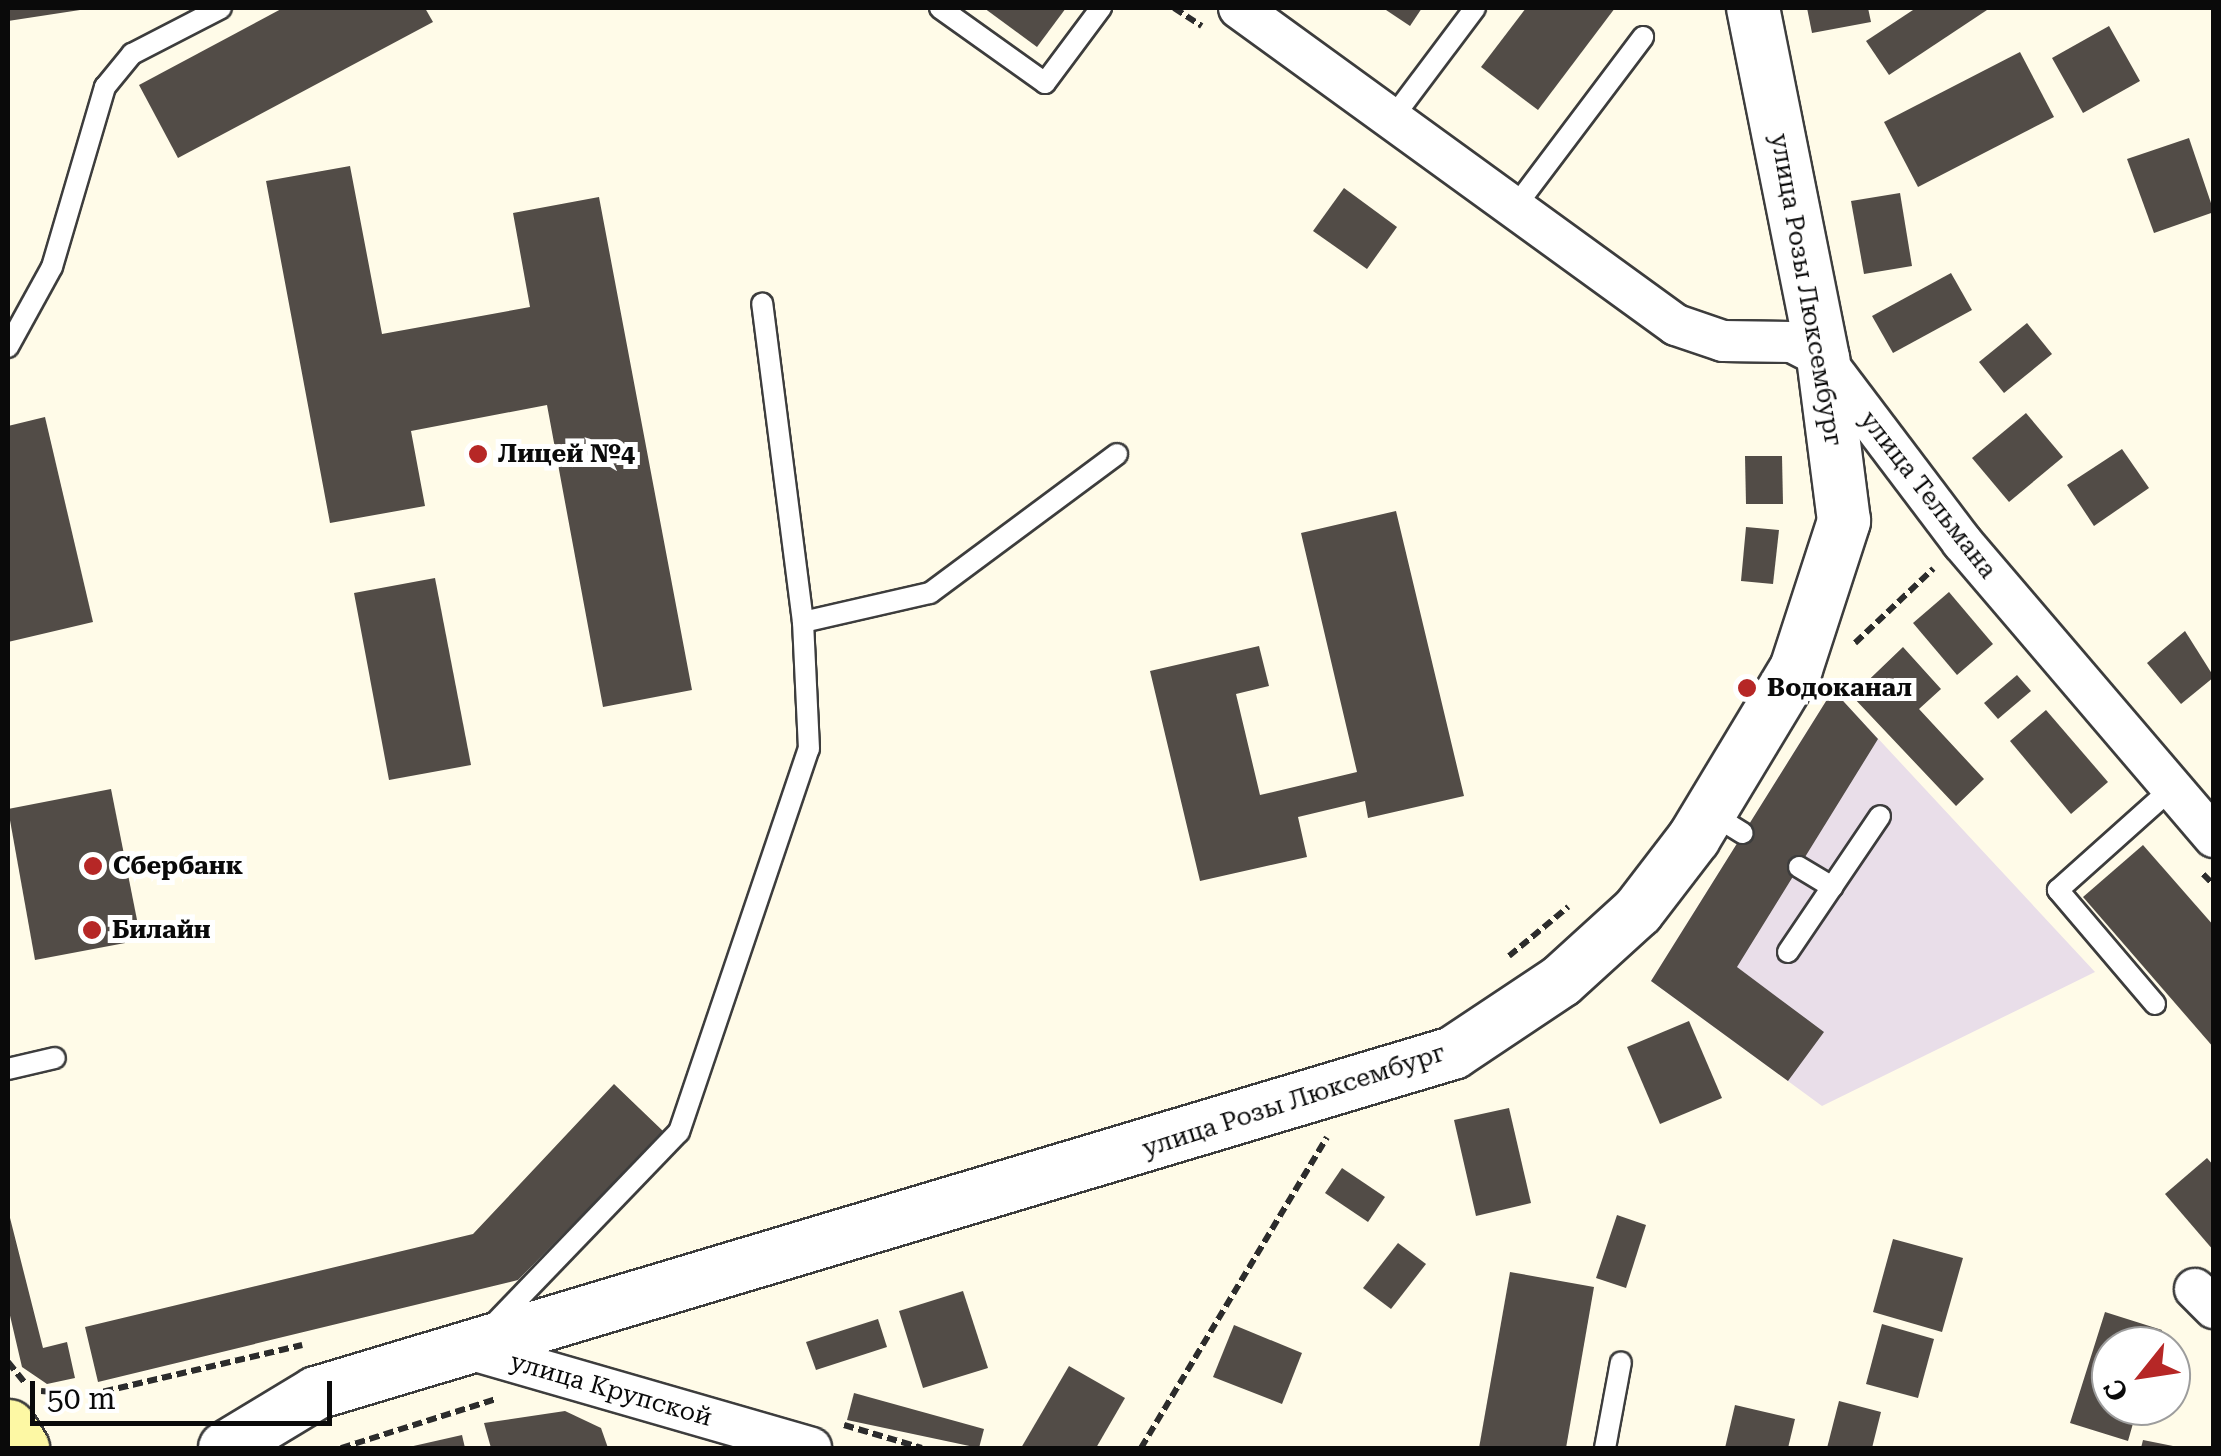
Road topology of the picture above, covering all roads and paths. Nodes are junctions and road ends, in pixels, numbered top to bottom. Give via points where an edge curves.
1 (221, 8) edge
2 (940, 8) edge
3 (1102, 8) edge
4 (1239, 8) edge
5 (1475, 8) edge
6 (1752, 8) edge
7 (1644, 37) dead end
8 (1394, 116) junction
9 (1515, 207) junction
10 (762, 304) dead end
11 (8, 347) edge
12 (1823, 358) junction
13 (1116, 454) dead end
14 (802, 622) junction
15 (2170, 790) junction
16 (1880, 816) dead end
17 (2214, 837) edge
18 (1800, 867) dead end
19 (1832, 887) junction
20 (1586, 892) dead end
21 (1788, 952) dead end
22 (1495, 968) dead end
23 (2155, 1004) dead end
24 (55, 1058) dead end
25 (8, 1069) edge
26 (1329, 1131) dead end
27 (470, 1349) junction
28 (8, 1362) edge
29 (1621, 1362) dead end
30 (541, 1370) junction
31 (89, 1395) dead end
32 (8, 1427) edge
33 (21, 1448) edge
34 (225, 1448) edge
35 (340, 1448) edge
36 (811, 1448) edge
37 (1141, 1448) edge
38 (1604, 1448) edge

1 - 11 lane via 132,54 105,87 52,268
2 - 3 lane via 1045,83
4 - 8 street
5 - 8 lane
6 - 12 street, улица Розы Люксембург
7 - 9 lane
8 - 9 street
9 - 12 street via 1676,325 1723,341 1792,342
10 - 14 lane
12 - 15 street, улица Тельмана
12 - 27 street, улица Розы Люксембург via 1844,520 1829,587 1796,669 1727,823 1562,981 1452,1052
13 - 14 lane via 930,593
14 - 27 lane via 809,750 679,1132
15 - 17 street, улица Тельмана
15 - 23 lane via 2058,890
16 - 19 lane
18 - 19 lane
19 - 21 lane
20 - 22 path
24 - 25 lane
26 - 37 path
27 - 30 street, улица Крупской
27 - 34 street, улица Розы Люксембург via 316,1393
28 - 31 path via 30,1388
29 - 38 lane
30 - 35 path via 488,1404
30 - 36 street, улица Крупской
32 - 33 main road

